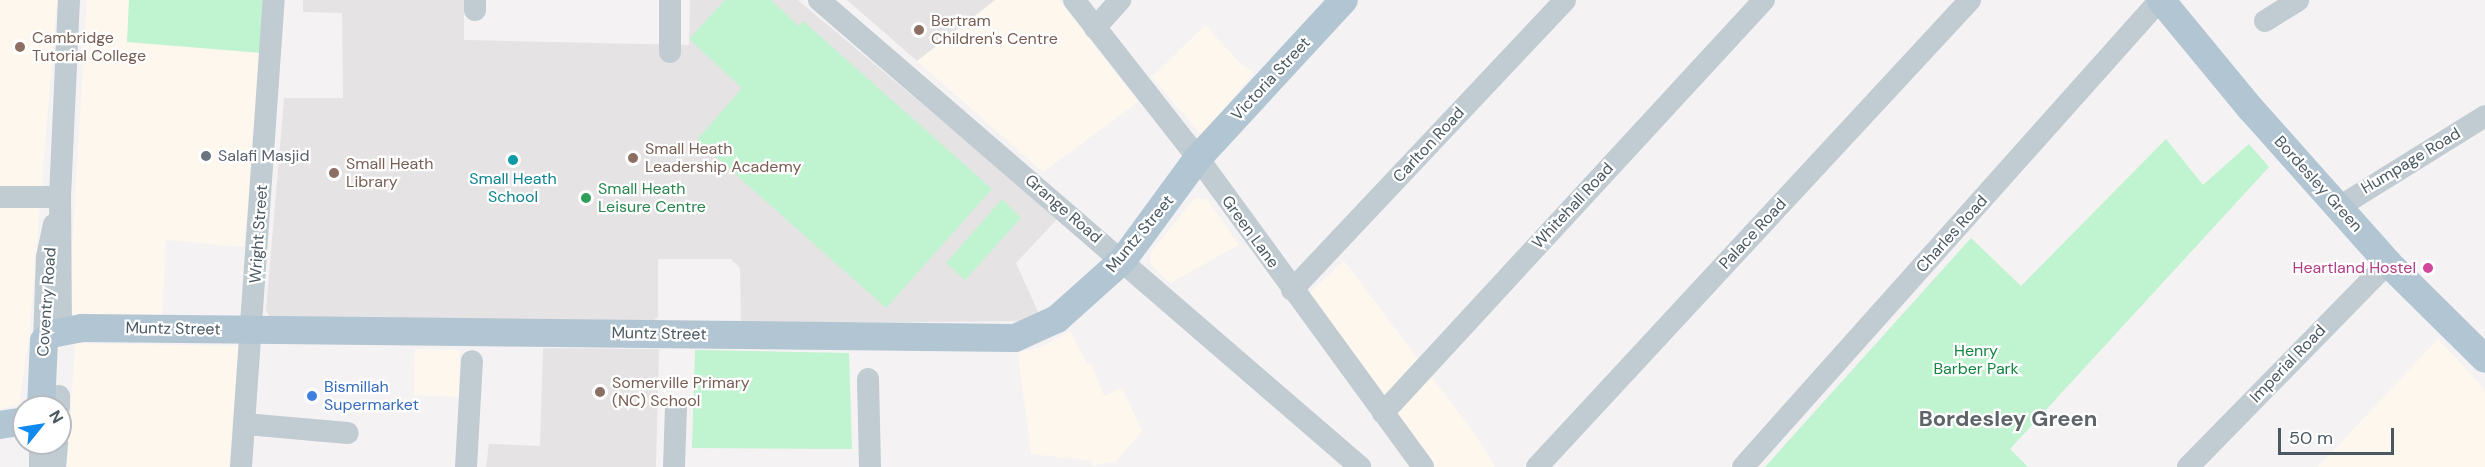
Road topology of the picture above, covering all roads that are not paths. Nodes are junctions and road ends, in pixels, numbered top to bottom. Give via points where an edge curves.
1 (69, 0) edge
2 (274, 0) edge
3 (670, 0) edge
4 (819, 0) edge
5 (1074, 0) edge
6 (1120, 0) edge
7 (1344, 0) edge
8 (1565, 0) edge
9 (1764, 0) edge
10 (1970, 0) edge
11 (2161, 0) edge
12 (2298, 0) edge
13 (2265, 21) dead end
14 (1095, 28) junction
15 (670, 52) dead end
16 (2485, 116) edge
17 (1198, 158) junction
18 (0, 197) edge
19 (60, 197) junction
20 (2339, 207) junction
21 (1123, 260) junction
22 (2388, 262) junction
23 (1292, 290) junction
24 (253, 331) junction
25 (52, 336) junction
26 (2485, 359) edge
27 (472, 361) dead end
28 (868, 379) dead end
29 (52, 395) edge
30 (676, 408) dead end
31 (1383, 413) junction
32 (245, 424) junction
33 (348, 433) dead end
34 (241, 467) edge
35 (466, 467) edge
36 (674, 467) edge
37 (870, 467) edge
38 (1360, 467) edge
39 (1424, 467) edge
40 (1537, 467) edge
41 (1743, 467) edge
42 (2188, 467) edge

1 - 19 street, Coventry Road
2 - 24 street, Wright Street
3 - 15 street
4 - 21 street, Grange Road
5 - 14 street, Green Lane
6 - 14 street
7 - 17 main road, Victoria Street
8 - 23 street, Carlton Road
9 - 31 street, Whitehall Road
10 - 40 street, Palace Road
11 - 20 main road, Bordesley Green
11 - 41 street, Charles Road
12 - 13 street
14 - 17 street, Green Lane
16 - 20 street, Humpage Road
17 - 21 main road, Muntz Street
17 - 23 street, Green Lane
18 - 19 street
19 - 25 street, Coventry Road
20 - 22 main road, Bordesley Green
21 - 24 main road, Muntz Street via 1057,319 1015,338
21 - 38 street, Grange Road
22 - 26 main road, Bordesley Green
22 - 42 street, Imperial Road
23 - 31 street, Green Lane
24 - 25 main road, Muntz Street via 82,328
24 - 32 street, Wright Street
25 - 29 main road, Coventry Road
27 - 35 street
28 - 37 street
30 - 36 street
31 - 39 street, Green Lane
32 - 33 street
32 - 34 street, Wright Street

